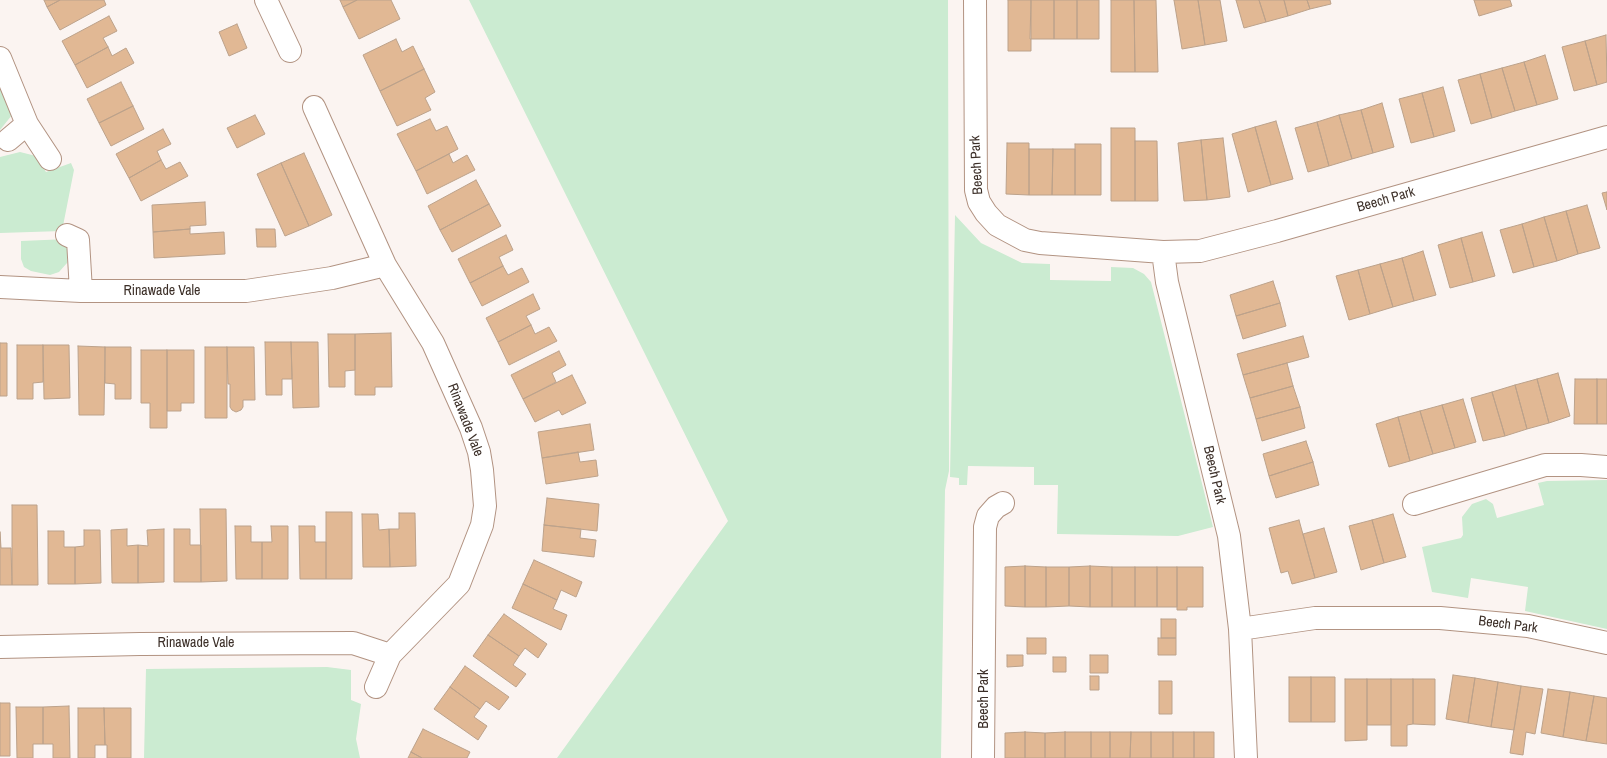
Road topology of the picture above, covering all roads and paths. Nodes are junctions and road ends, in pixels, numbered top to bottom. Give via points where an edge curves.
1 (266, 0) edge
2 (975, 0) edge
3 (290, 51) dead end
4 (0, 58) edge
5 (314, 107) dead end
6 (27, 124) junction
7 (1607, 137) edge
8 (8, 140) dead end
9 (50, 159) dead end
10 (67, 235) dead end
11 (1163, 252) junction
12 (385, 265) junction
13 (0, 287) edge
14 (81, 291) junction
15 (1607, 468) edge
16 (1002, 503) dead end
17 (1414, 504) dead end
18 (1240, 629) junction
19 (1607, 643) edge
20 (0, 647) edge
21 (390, 655) junction
22 (376, 687) dead end
23 (983, 758) edge
24 (1246, 758) edge

1 - 3 street
2 - 11 street, Beech Park via 976,190 979,202 986,213 997,225 1025,240
4 - 6 street
5 - 12 street, Rinawade Vale
6 - 8 street
6 - 9 street
7 - 11 street, Beech Park via 1200,251
10 - 14 street via 78,240
11 - 18 street, Beech Park via 1167,282 1228,536
12 - 14 street, Rinawade Vale via 332,278 246,291
12 - 21 street, Rinawade Vale via 434,343 471,428 479,452 485,506 482,525 459,584
13 - 14 street, Rinawade Vale
15 - 17 street via 1545,465
16 - 23 street, Beech Park via 988,516 985,527
18 - 19 street, Beech Park via 1315,618 1440,618 1528,626
18 - 24 street, Beech Park
20 - 21 street, Rinawade Vale via 353,643
21 - 22 street, Rinawade Vale

